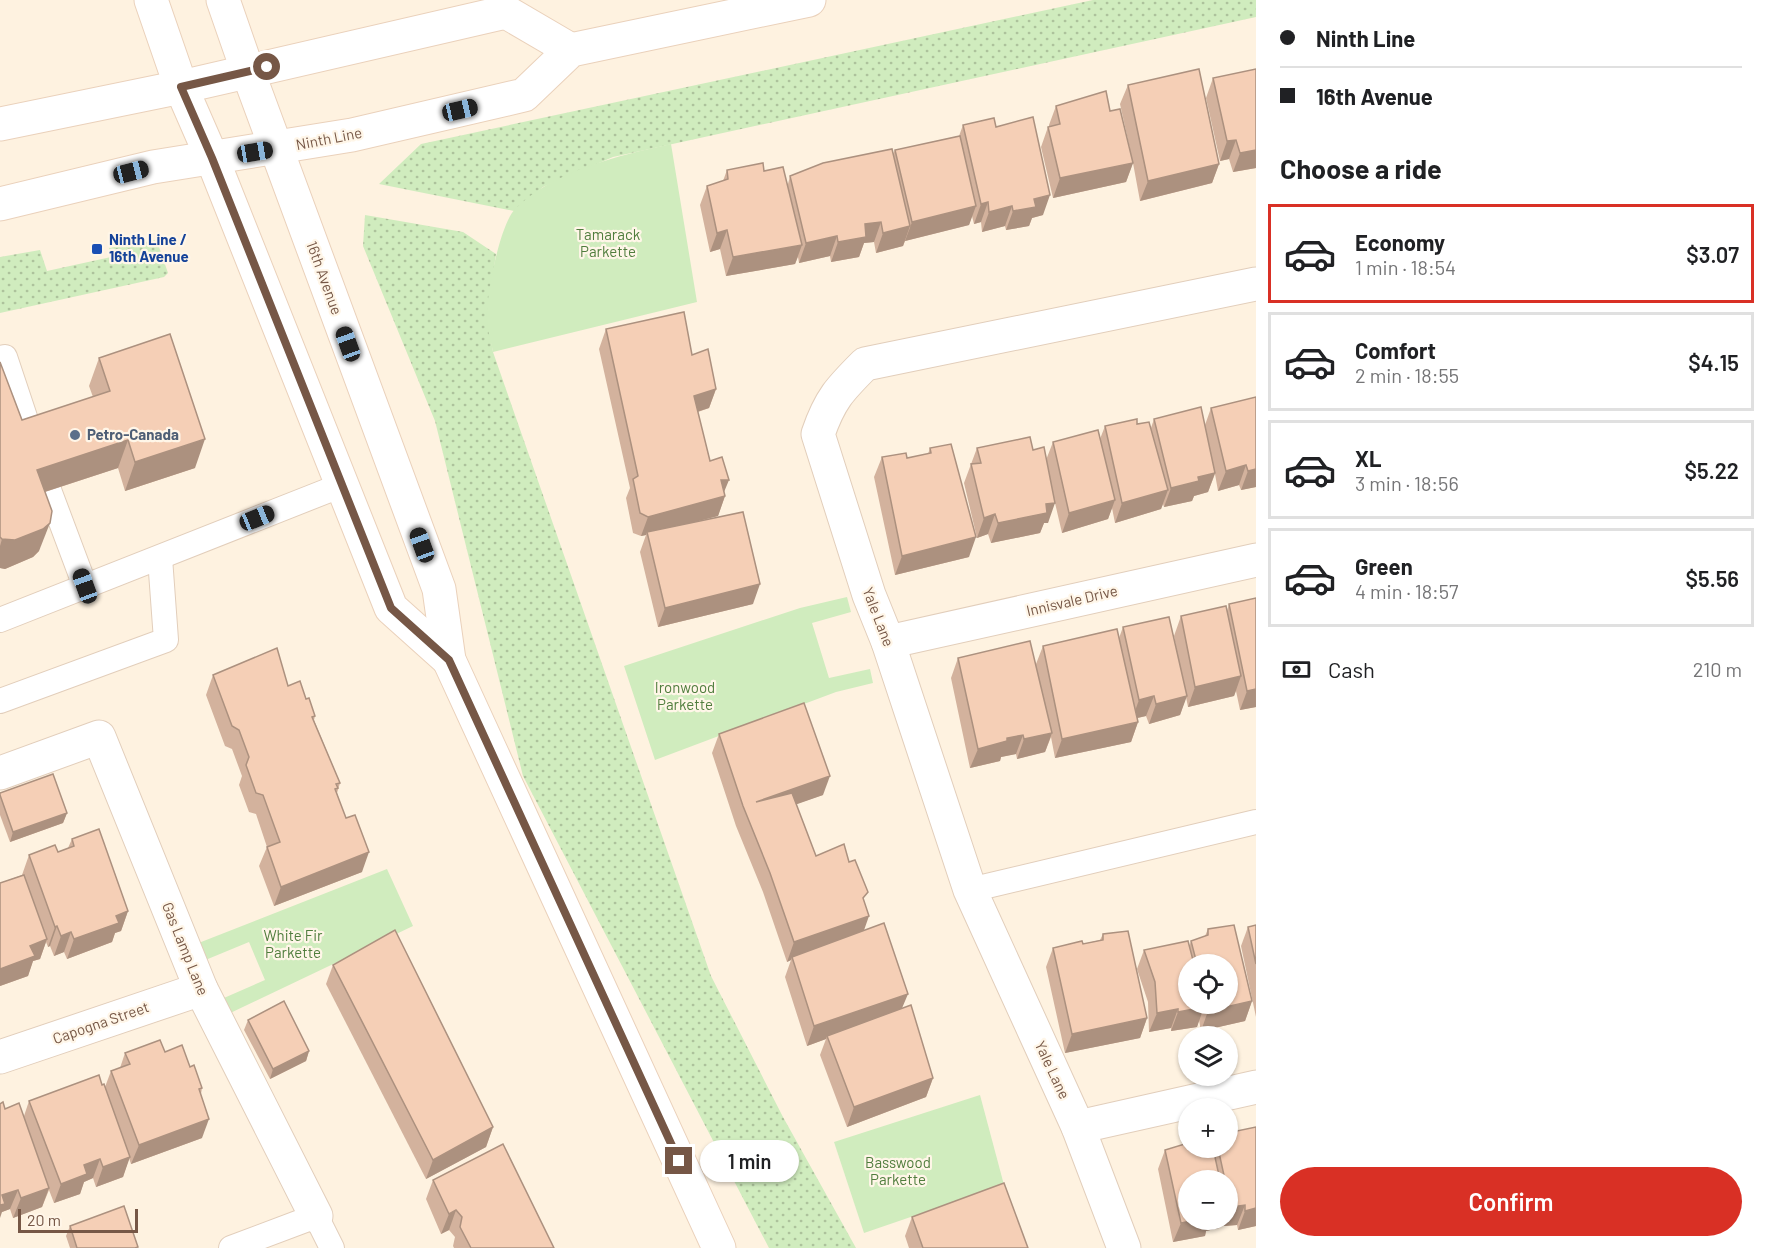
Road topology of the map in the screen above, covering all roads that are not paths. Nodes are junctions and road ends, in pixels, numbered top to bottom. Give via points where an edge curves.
1 (150, 0) edge
2 (223, 0) edge
3 (809, 0) edge
4 (571, 50) junction
5 (248, 72) junction
6 (181, 87) junction
7 (0, 124) edge
8 (277, 148) junction
9 (212, 158) junction
10 (0, 204) edge
11 (1256, 284) edge
12 (0, 358) edge
13 (33, 441) edge
14 (342, 485) junction
15 (49, 490) edge
16 (59, 516) junction
17 (36, 524) edge
18 (160, 558) junction
19 (1256, 560) edge
20 (85, 586) junction
21 (0, 620) edge
22 (888, 642) junction
23 (449, 660) junction
24 (0, 701) edge
25 (0, 773) edge
26 (1256, 822) edge
27 (970, 890) junction
28 (201, 989) junction
29 (0, 1057) edge
30 (1256, 1087) edge
31 (1078, 1127) junction
32 (316, 1216) junction
33 (231, 1248) edge
34 (332, 1248) edge
35 (719, 1248) edge
36 (1124, 1248) edge

1 - 6 main road, 16th Avenue
2 - 5 main road, 16th Avenue
3 - 4 main road
4 - 5 main road via 506,12
4 - 8 main road, Ninth Line via 524,95 352,135
5 - 6 main road
5 - 8 main road, 16th Avenue
6 - 7 main road
6 - 9 main road, 16th Avenue
8 - 9 main road, Ninth Line
8 - 23 main road, 16th Avenue via 439,590
9 - 10 main road, Ninth Line via 153,167
9 - 14 main road, 16th Avenue
11 - 22 main road, Yale Lane via 865,364 856,372 827,408 818,434 868,595
12 - 13 lane via 5,357 14,418
14 - 18 lane
14 - 23 main road, 16th Avenue via 391,608
15 - 16 lane
16 - 17 lane
16 - 20 lane
18 - 20 lane
18 - 24 lane via 166,640
19 - 22 main road, Innisvale Drive
20 - 21 lane
22 - 27 main road, Yale Lane
23 - 35 main road, 16th Avenue
25 - 28 main road, Gas Lamp Lane via 99,737
26 - 27 lane
27 - 31 main road, Yale Lane
28 - 29 main road, Capogna Street
28 - 32 main road, Gas Lamp Lane
30 - 31 main road
31 - 36 main road, Yale Lane
32 - 33 lane
32 - 34 lane, Gas Lamp Lane

